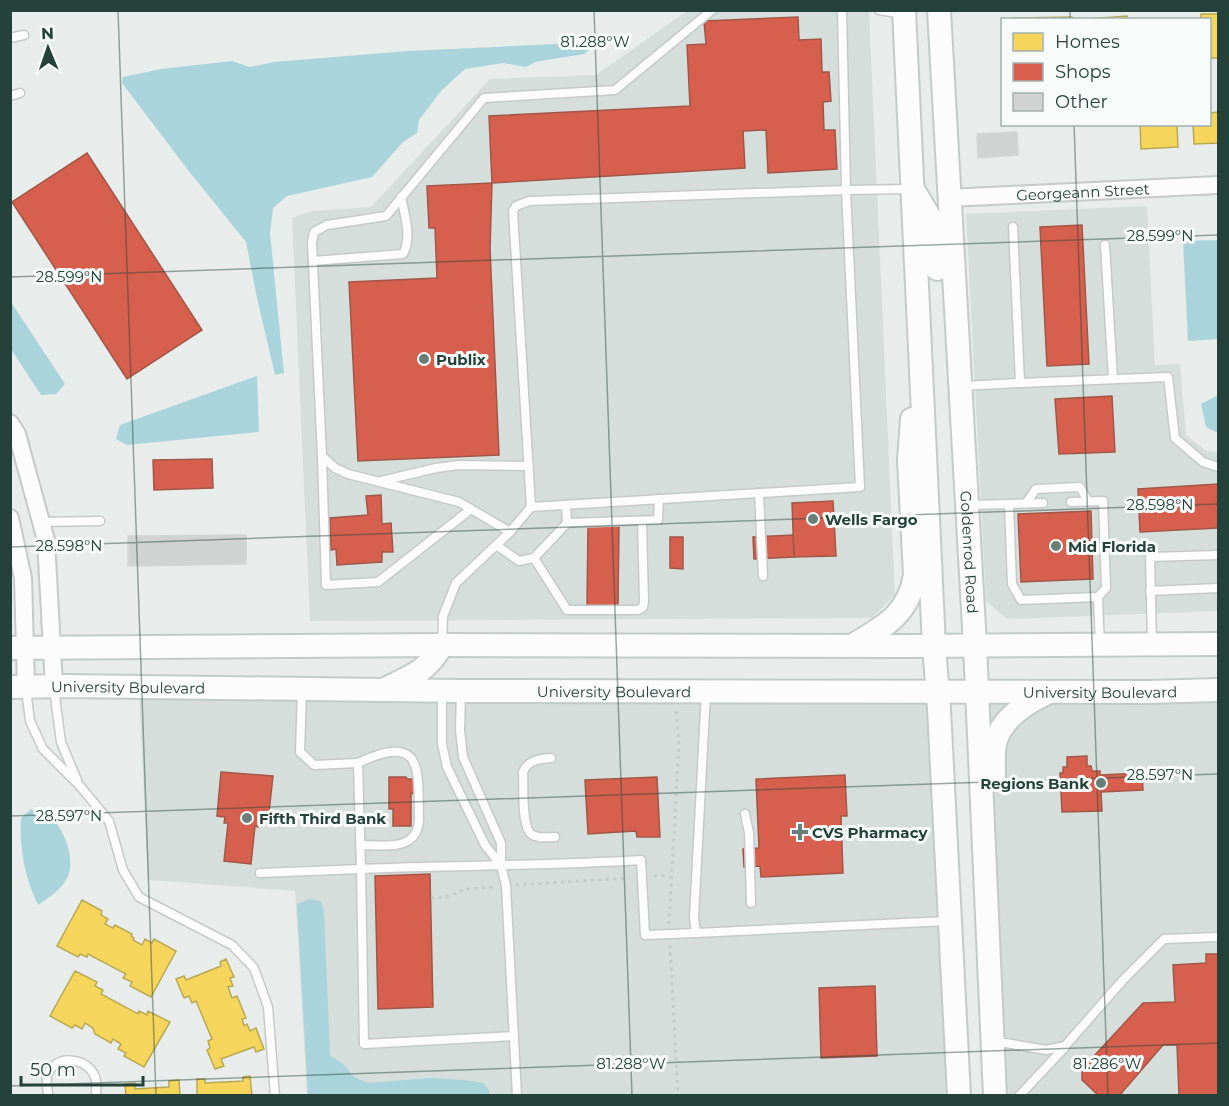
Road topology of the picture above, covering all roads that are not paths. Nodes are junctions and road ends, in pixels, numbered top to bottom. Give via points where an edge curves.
1 (712, 10) edge
2 (842, 10) edge
3 (879, 10) edge
4 (939, 10) edge
5 (905, 12) edge
6 (24, 34) dead end
7 (10, 38) edge
8 (20, 93) dead end
9 (10, 96) edge
10 (1218, 185) edge
11 (914, 189) junction
12 (846, 190) junction
13 (401, 197) junction
14 (948, 198) junction
15 (1013, 227) dead end
16 (1105, 245) dead end
17 (313, 261) junction
18 (920, 322) junction
19 (1113, 378) junction
20 (959, 380) junction
21 (1020, 383) junction
22 (13, 431) edge
23 (322, 456) junction
24 (529, 466) junction
25 (1218, 467) edge
26 (378, 482) junction
27 (759, 493) junction
28 (659, 499) junction
29 (1088, 501) junction
30 (1071, 502) dead end
31 (1026, 503) junction
32 (1043, 503) dead end
33 (1009, 504) junction
34 (566, 505) junction
35 (966, 505) junction
36 (531, 507) junction
37 (471, 509) junction
38 (10, 518) edge
39 (100, 521) dead end
40 (642, 521) junction
41 (41, 522) junction
42 (567, 523) junction
43 (510, 531) junction
44 (496, 545) junction
45 (1218, 555) edge
46 (534, 558) junction
47 (763, 576) dead end
48 (1218, 588) edge
49 (1150, 591) junction
50 (1098, 597) junction
51 (1218, 644) edge
52 (442, 645) junction
53 (975, 645) junction
54 (1100, 645) junction
55 (1152, 645) junction
56 (51, 646) junction
57 (851, 646) junction
58 (934, 646) junction
59 (18, 648) edge
60 (54, 686) junction
61 (18, 687) edge
62 (302, 689) junction
63 (382, 690) junction
64 (1218, 690) edge
65 (452, 691) junction
66 (706, 691) junction
67 (938, 691) junction
68 (976, 691) junction
69 (1050, 692) junction
70 (551, 758) dead end
71 (358, 764) junction
72 (80, 786) junction
73 (745, 814) dead end
74 (555, 837) dead end
75 (361, 845) junction
76 (501, 865) junction
77 (361, 869) junction
78 (260, 873) dead end
79 (985, 894) junction
80 (751, 903) dead end
81 (949, 921) junction
82 (696, 933) junction
83 (1218, 936) edge
84 (514, 1036) junction
85 (993, 1041) junction
86 (1065, 1046) junction
87 (48, 1095) edge
88 (96, 1095) edge
89 (275, 1095) edge
90 (517, 1095) edge
91 (959, 1095) edge
92 (995, 1095) edge
93 (1019, 1095) edge

1 - 13 lane via 615,90 484,98
2 - 12 lane
3 - 5 lane
4 - 14 main road, Goldenrod Road
5 - 11 main road
5 - 14 main road via 916,29 925,162
6 - 7 lane
8 - 9 lane
10 - 14 street, Georgeann Street
11 - 12 lane
11 - 18 main road
11 - 20 main road via 932,221 940,321 944,344
12 - 24 lane via 529,201 516,206 513,211
12 - 27 lane via 860,487
13 - 17 lane via 386,216 327,225 314,232
13 - 17 lane via 408,237 403,254
14 - 20 main road, Goldenrod Road
15 - 21 lane
16 - 19 lane
17 - 23 lane
18 - 57 main road via 909,460 913,589 902,611 885,627
18 - 58 main road
19 - 21 lane
19 - 25 lane via 1168,376 1175,438 1203,462
20 - 21 lane
20 - 35 main road, Goldenrod Road
22 - 41 street
23 - 26 lane via 334,468
23 - 37 lane via 326,585 378,582
24 - 26 lane via 459,465
24 - 36 lane
26 - 37 lane via 459,502
27 - 28 lane
27 - 47 lane
28 - 34 lane
28 - 40 lane via 658,520
29 - 30 lane
29 - 31 lane via 1080,487 1036,489
29 - 50 lane via 1102,501 1106,588
31 - 32 lane
31 - 33 lane
33 - 35 lane
33 - 50 lane via 1012,584 1021,600
34 - 36 lane
34 - 42 lane
35 - 53 main road, Goldenrod Road
36 - 43 lane
37 - 43 lane
38 - 59 street via 23,578
39 - 41 lane
40 - 42 lane
40 - 46 lane via 644,602 638,610 567,610
41 - 56 street via 46,540
42 - 46 lane
43 - 44 lane
44 - 46 lane via 519,561
44 - 52 lane via 456,583 443,616
45 - 49 lane via 1150,557
48 - 49 lane
49 - 55 lane
50 - 54 lane
51 - 55 main road
52 - 56 main road
52 - 57 main road
52 - 63 main road via 434,659 415,675
53 - 54 main road
53 - 58 main road
53 - 68 main road, Goldenrod Road
54 - 55 main road
56 - 59 main road
56 - 60 street
57 - 58 main road
58 - 67 main road
59 - 61 street
60 - 61 main road, University Boulevard
60 - 62 main road, University Boulevard
60 - 72 lane via 61,742
61 - 72 lane via 43,749
62 - 63 main road, University Boulevard
62 - 71 lane via 300,752 315,765
63 - 65 main road, University Boulevard
64 - 69 main road, University Boulevard
65 - 66 main road, University Boulevard
65 - 76 lane via 463,757 501,843
65 - 76 lane via 442,744 447,767 485,845
66 - 67 main road, University Boulevard
66 - 82 lane
67 - 68 main road, University Boulevard
67 - 81 main road
68 - 69 main road, University Boulevard
68 - 79 main road, Goldenrod Road
69 - 79 main road via 1027,703 1001,728 996,741 995,845
70 - 74 lane via 533,761 525,767 525,822 530,834
71 - 75 lane
71 - 75 lane via 389,751 400,752 411,758 418,772 419,827 414,838 405,844
72 - 89 lane via 109,821 123,870 139,897 232,945 254,968 268,1007
73 - 80 lane
75 - 77 lane
76 - 77 lane
76 - 82 lane via 640,860 645,935
76 - 84 lane via 506,886
77 - 78 lane
77 - 84 lane via 364,1044
79 - 85 main road, Goldenrod Road
81 - 82 lane
81 - 91 main road
83 - 86 lane via 1164,939
84 - 90 lane
85 - 86 lane via 1046,1050
85 - 92 main road, Goldenrod Road
86 - 93 lane
87 - 88 lane via 47,1077 54,1065 76,1060 89,1067 95,1077

